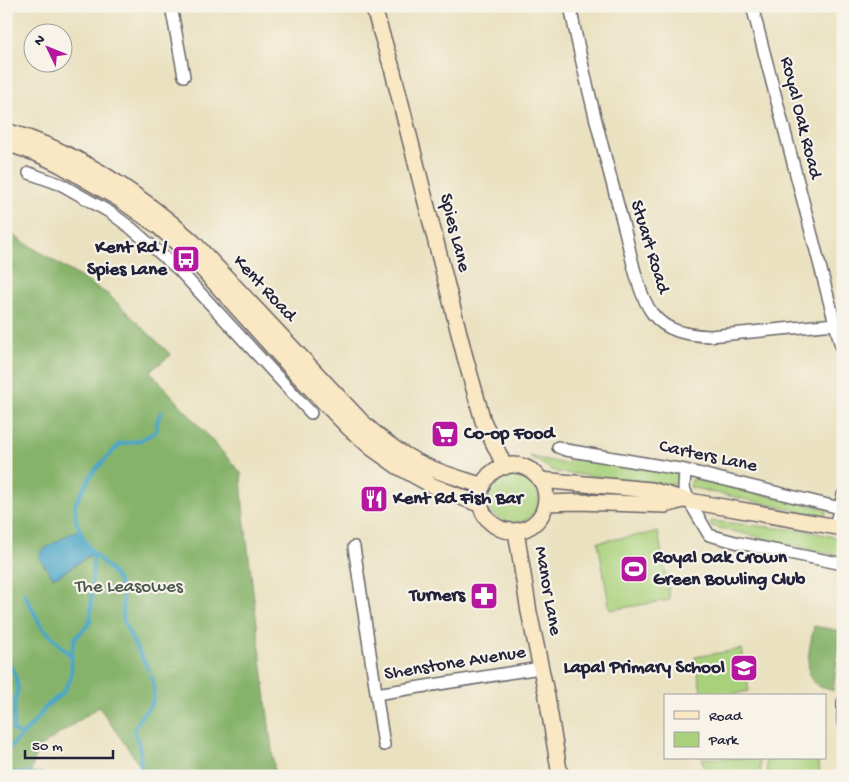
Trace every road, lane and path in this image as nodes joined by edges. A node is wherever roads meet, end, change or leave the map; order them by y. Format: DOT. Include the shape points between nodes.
graph roads {
  1 [pos="171,6"];
  2 [pos="372,6"];
  3 [pos="570,6"];
  4 [pos="752,6"];
  5 [pos="184,76"];
  6 [pos="6,131"];
  7 [pos="6,143"];
  8 [pos="29,173"];
  9 [pos="121,200"];
  10 [pos="111,213"];
  11 [pos="835,324"];
  12 [pos="843,354"];
  13 [pos="311,412"];
  14 [pos="562,452"];
  15 [pos="505,467"];
  16 [pos="684,470"];
  17 [pos="540,480"];
  18 [pos="483,486"];
  19 [pos="843,495"];
  20 [pos="686,501"];
  21 [pos="546,503"];
  22 [pos="481,505"];
  23 [pos="840,508"];
  24 [pos="839,527"];
  25 [pos="516,531"];
  26 [pos="354,547"];
  27 [pos="843,564"];
  28 [pos="540,668"];
  29 [pos="376,694"];
  30 [pos="843,702"];
  31 [pos="843,722"];
  32 [pos="384,745"];
  33 [pos="560,776"];
  1 -- 5 [label="street"];
  2 -- 15 [label="main road, Spies Lane" via="392,68 478,404"];
  3 -- 11 [label="street, Stuart Road" via="636,274 653,314 672,329 694,336"];
  4 -- 11 [label="street, Royal Oak Road"];
  6 -- 18 [label="main road, Kent Road" via="65,154 139,197 193,242 380,439 410,458"];
  7 -- 9 [label="main road, Kent Road" via="59,164"];
  8 -- 10 [label="street" via="62,185"];
  9 -- 10 [label="street"];
  9 -- 22 [label="main road, Kent Road" via="187,252 322,400 373,449 433,486"];
  10 -- 13 [label="street" via="179,270"];
  11 -- 12 [label="street, Royal Oak Road"];
  14 -- 16 [label="street, Carters Lane"];
  15 -- 17 [label="main road" via="525,468"];
  15 -- 18 [label="main road" via="490,475"];
  16 -- 20 [label="street"];
  16 -- 23 [label="street, Carters Lane"];
  17 -- 20 [label="main road" via="651,490"];
  17 -- 21 [label="main road"];
  18 -- 22 [label="main road"];
  19 -- 23 [label="street"];
  20 -- 21 [label="main road" via="666,505"];
  20 -- 24 [label="main road"];
  20 -- 27 [label="street" via="708,535"];
  21 -- 25 [label="main road" via="536,522"];
  22 -- 25 [label="main road" via="493,524"];
  23 -- 24 [label="street"];
  25 -- 28 [label="main road, Manor Lane"];
  26 -- 29 [label="street, Shenstone Avenue"];
  28 -- 29 [label="street, Shenstone Avenue"];
  28 -- 33 [label="main road, Manor Lane"];
  29 -- 32 [label="street, Shenstone Avenue"];
  30 -- 31 [label="street"];
}
